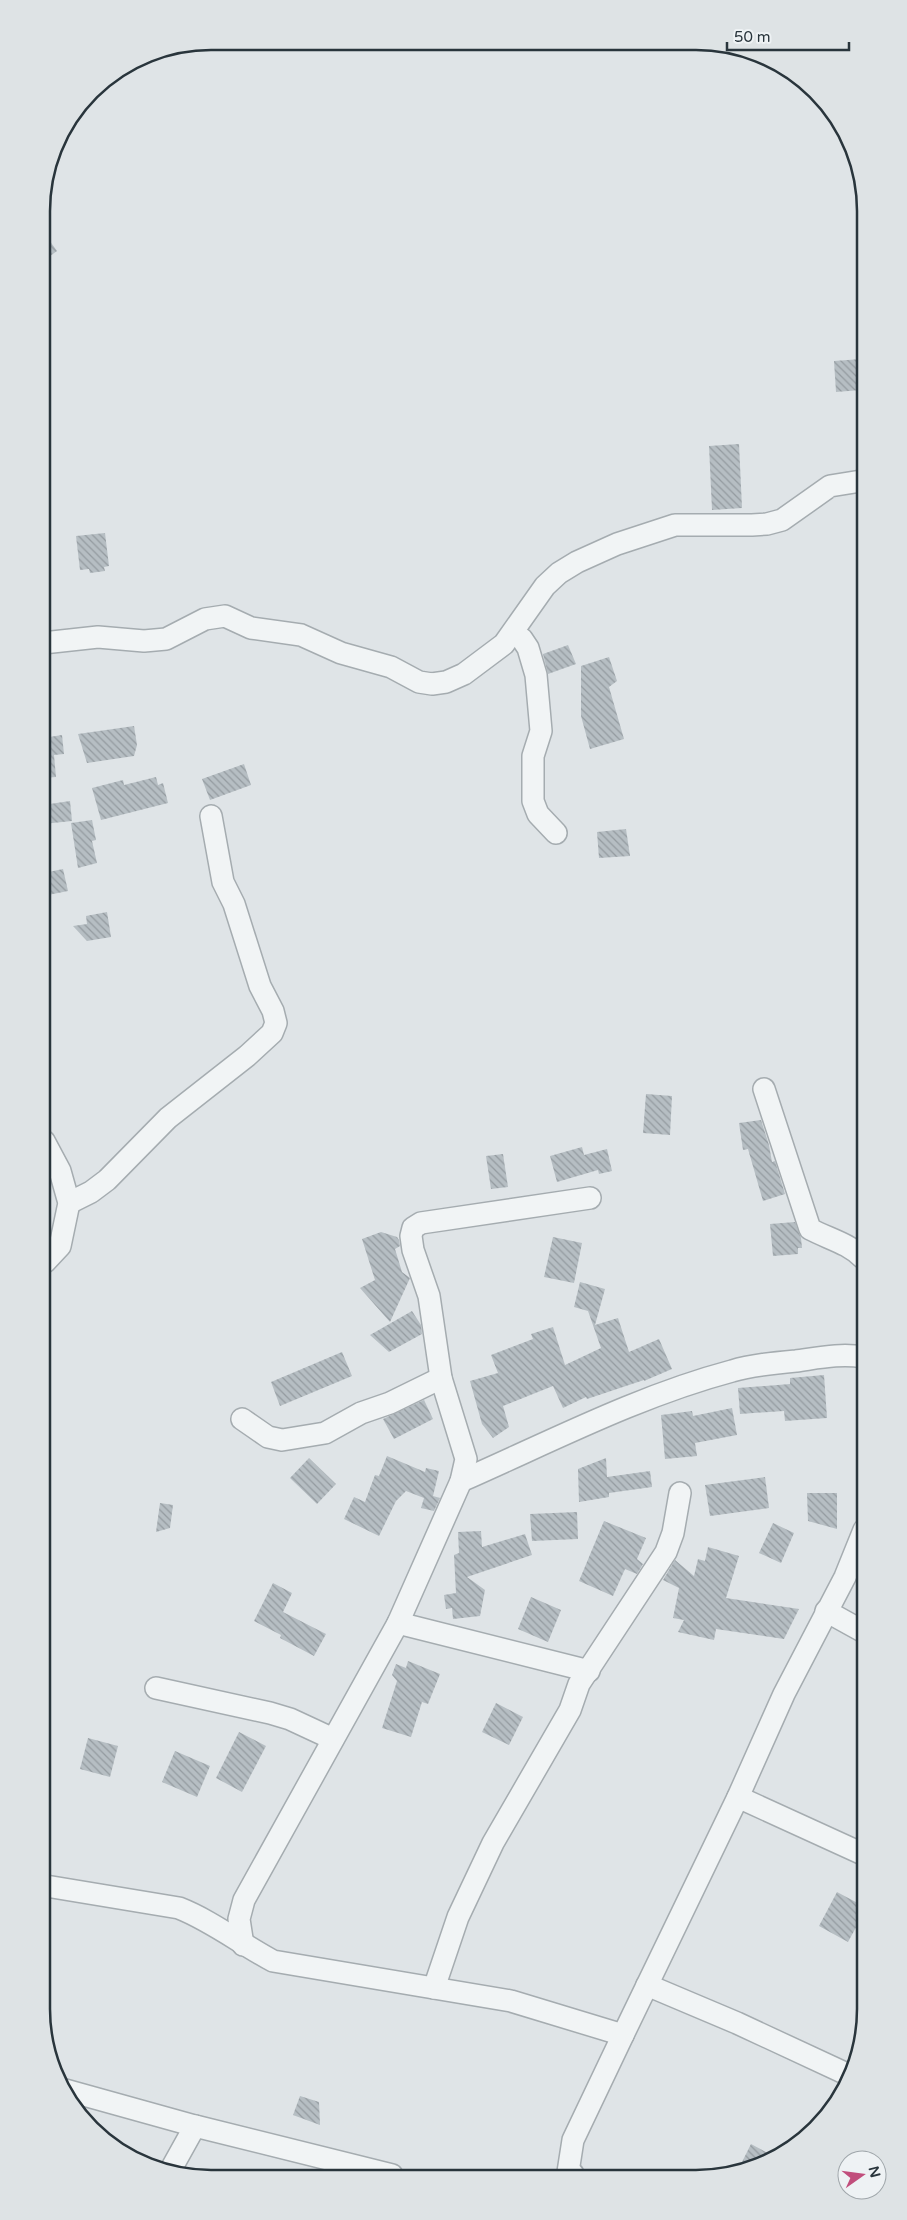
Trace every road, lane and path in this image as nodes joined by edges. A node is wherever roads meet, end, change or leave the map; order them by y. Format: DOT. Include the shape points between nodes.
graph roads {
  1 [pos="857,482"];
  2 [pos="513,633"];
  3 [pos="50,641"];
  4 [pos="211,816"];
  5 [pos="556,833"];
  6 [pos="764,1089"];
  7 [pos="50,1152"];
  8 [pos="590,1198"];
  9 [pos="69,1203"];
  10 [pos="857,1251"];
  11 [pos="50,1257"];
  12 [pos="857,1357"];
  13 [pos="441,1378"];
  14 [pos="242,1419"];
  15 [pos="461,1481"];
  16 [pos="680,1493"];
  17 [pos="857,1548"];
  18 [pos="826,1611"];
  19 [pos="398,1623"];
  20 [pos="857,1628"];
  21 [pos="588,1670"];
  22 [pos="156,1688"];
  23 [pos="333,1739"];
  24 [pos="738,1797"];
  25 [pos="857,1851"];
  26 [pos="50,1887"];
  27 [pos="244,1900"];
  28 [pos="211,1924"];
  29 [pos="243,1945"];
  30 [pos="647,1985"];
  31 [pos="434,1988"];
  32 [pos="623,2035"];
  33 [pos="843,2072"];
  34 [pos="74,2092"];
  35 [pos="195,2126"];
  36 [pos="173,2165"];
  37 [pos="372,2170"];
  38 [pos="569,2170"];
  1 -- 2 [label="street" via="830,486 782,520 767,524 675,525 617,544 559,573 545,586"];
  2 -- 3 [label="street" via="504,644 464,674 432,684 419,682 390,667 341,653 301,635 251,628 225,616 205,619 166,639"];
  2 -- 5 [label="street" via="528,648 536,675 541,731 533,756 533,801 538,814"];
  4 -- 9 [label="street" via="223,882 234,904 260,986 276,1023 272,1033 253,1052 168,1118 107,1180"];
  6 -- 10 [label="street" via="810,1229"];
  7 -- 9 [label="street" via="60,1171"];
  8 -- 13 [label="street" via="420,1223 413,1228 413,1250 429,1296"];
  9 -- 11 [label="street" via="60,1246"];
  12 -- 15 [label="street" via="825,1357 768,1364 697,1381 654,1396"];
  13 -- 14 [label="street" via="361,1413 325,1433 282,1440 268,1437"];
  13 -- 15 [label="street" via="466,1460"];
  15 -- 19 [label="street"];
  16 -- 21 [label="street" via="666,1552"];
  17 -- 18 [label="street"];
  18 -- 20 [label="street"];
  18 -- 24 [label="street"];
  19 -- 21 [label="street"];
  19 -- 23 [label="street"];
  21 -- 31 [label="street" via="570,1710 493,1843 458,1917"];
  22 -- 23 [label="street" via="270,1713"];
  23 -- 27 [label="street"];
  24 -- 25 [label="street"];
  24 -- 30 [label="street"];
  26 -- 28 [label="street" via="160,1903 179,1908"];
  27 -- 28 [label="street" via="227,1921"];
  27 -- 29 [label="street" via="239,1919"];
  28 -- 29 [label="street"];
  29 -- 31 [label="street" via="273,1961"];
  30 -- 32 [label="street"];
  30 -- 33 [label="street"];
  31 -- 32 [label="street" via="511,2001"];
  32 -- 38 [label="street" via="572,2140"];
  34 -- 35 [label="street"];
  35 -- 36 [label="street"];
  35 -- 37 [label="street"];
}
